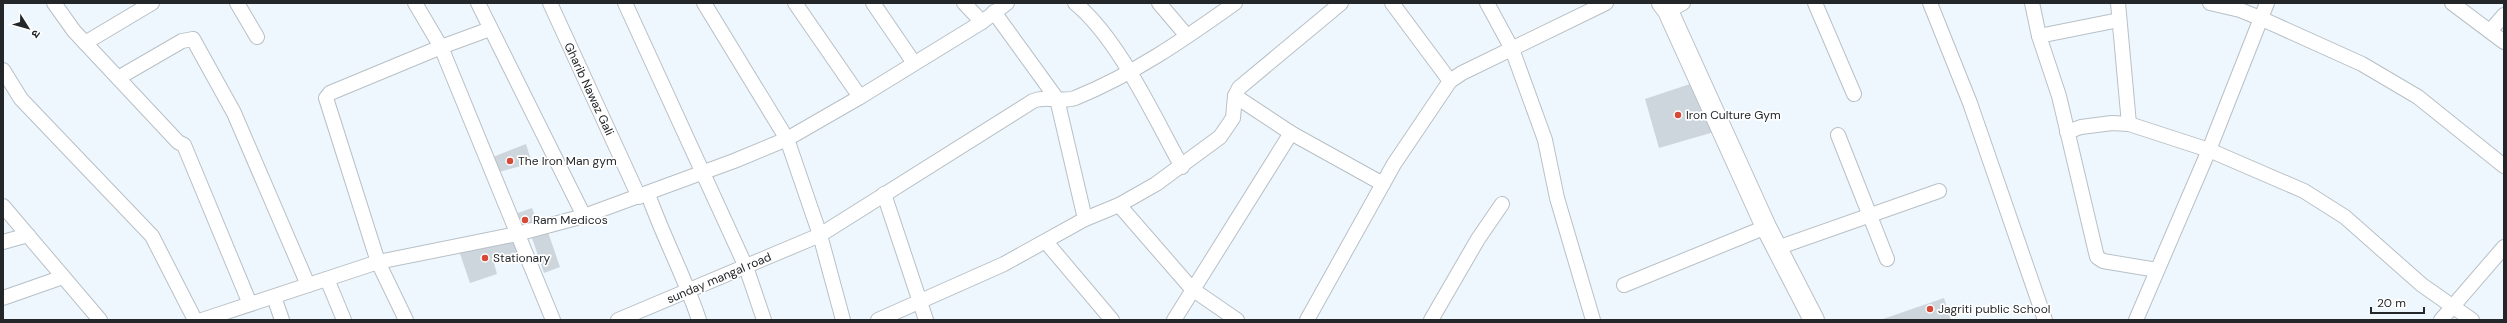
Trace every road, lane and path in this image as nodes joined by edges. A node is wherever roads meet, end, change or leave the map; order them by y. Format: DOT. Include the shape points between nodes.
graph roads {
  1 [pos="54,3"];
  2 [pos="152,3"];
  3 [pos="237,3"];
  4 [pos="415,3"];
  5 [pos="478,3"];
  6 [pos="550,3"];
  7 [pos="625,3"];
  8 [pos="704,3"];
  9 [pos="795,3"];
  10 [pos="874,3"];
  11 [pos="964,3"];
  12 [pos="1007,3"];
  13 [pos="1075,3"];
  14 [pos="1159,3"];
  15 [pos="1235,3"];
  16 [pos="1341,3"];
  17 [pos="1392,3"];
  18 [pos="1488,3"];
  19 [pos="1606,3"];
  20 [pos="1815,3"];
  21 [pos="1930,3"];
  22 [pos="2032,3"];
  23 [pos="2118,3"];
  24 [pos="2210,3"];
  25 [pos="2267,3"];
  26 [pos="2452,3"];
  27 [pos="1671,6"];
  28 [pos="994,12"];
  29 [pos="2504,15"];
  30 [pos="2260,18"];
  31 [pos="2120,20"];
  32 [pos="982,22"];
  33 [pos="490,29"];
  34 [pos="2491,30"];
  35 [pos="1188,36"];
  36 [pos="2039,36"];
  37 [pos="257,37"];
  38 [pos="2504,42"];
  39 [pos="85,43"];
  40 [pos="441,46"];
  41 [pos="1512,49"];
  42 [pos="914,63"];
  43 [pos="3,70"];
  44 [pos="1130,73"];
  45 [pos="118,78"];
  46 [pos="1450,82"];
  47 [pos="1854,94"];
  48 [pos="1235,96"];
  49 [pos="860,97"];
  50 [pos="1057,99"];
  51 [pos="2129,124"];
  52 [pos="2067,132"];
  53 [pos="1291,133"];
  54 [pos="1838,135"];
  55 [pos="787,139"];
  56 [pos="2209,150"];
  57 [pos="2504,166"];
  58 [pos="1182,167"];
  59 [pos="703,172"];
  60 [pos="1383,184"];
  61 [pos="1939,192"];
  62 [pos="884,194"];
  63 [pos="644,195"];
  64 [pos="1502,204"];
  65 [pos="1119,205"];
  66 [pos="3,206"];
  67 [pos="1871,215"];
  68 [pos="584,216"];
  69 [pos="1085,219"];
  70 [pos="1766,227"];
  71 [pos="518,234"];
  72 [pos="28,235"];
  73 [pos="820,235"];
  74 [pos="3,242"];
  75 [pos="1046,242"];
  76 [pos="2504,247"];
  77 [pos="1777,248"];
  78 [pos="1887,259"];
  79 [pos="378,262"];
  80 [pos="746,267"];
  81 [pos="2158,270"];
  82 [pos="63,277"];
  83 [pos="327,279"];
  84 [pos="1624,285"];
  85 [pos="308,286"];
  86 [pos="1192,289"];
  87 [pos="689,290"];
  88 [pos="274,297"];
  89 [pos="3,298"];
  90 [pos="918,303"];
  91 [pos="250,304"];
  92 [pos="2452,306"];
  93 [pos="224,317"];
  94 [pos="100,320"];
  95 [pos="195,320"];
  96 [pos="202,320"];
  97 [pos="282,320"];
  98 [pos="344,320"];
  99 [pos="406,320"];
  100 [pos="553,320"];
  101 [pos="618,320"];
  102 [pos="699,320"];
  103 [pos="764,320"];
  104 [pos="843,320"];
  105 [pos="878,320"];
  106 [pos="926,320"];
  107 [pos="1112,320"];
  108 [pos="1174,320"];
  109 [pos="1237,320"];
  110 [pos="1307,320"];
  111 [pos="1431,320"];
  112 [pos="1593,320"];
  113 [pos="1814,320"];
  114 [pos="2045,320"];
  115 [pos="2136,320"];
  116 [pos="2441,320"];
  117 [pos="2472,320"];
  1 -- 39 [label="street"];
  2 -- 39 [label="street"];
  3 -- 37 [label="street"];
  4 -- 40 [label="street"];
  5 -- 33 [label="street"];
  6 -- 63 [label="street, Gharib Nawaz Gali"];
  7 -- 59 [label="street"];
  8 -- 55 [label="street"];
  9 -- 49 [label="street"];
  10 -- 42 [label="street"];
  11 -- 32 [label="street"];
  12 -- 28 [label="street"];
  13 -- 44 [label="street" via="1090,15"];
  14 -- 35 [label="street"];
  15 -- 35 [label="street, sunday mangal road"];
  16 -- 48 [label="street" via="1246,81"];
  17 -- 46 [label="street"];
  18 -- 41 [label="street"];
  19 -- 41 [label="street"];
  20 -- 47 [label="street"];
  21 -- 114 [label="street" via="1970,103"];
  22 -- 36 [label="street"];
  23 -- 31 [label="street"];
  24 -- 30 [label="street"];
  25 -- 30 [label="street"];
  26 -- 34 [label="street"];
  27 -- 70 [label="street"];
  28 -- 32 [label="street"];
  28 -- 50 [label="street"];
  29 -- 34 [label="street"];
  30 -- 56 [label="street"];
  30 -- 57 [label="street" via="2362,64 2418,97"];
  31 -- 36 [label="street"];
  31 -- 51 [label="street"];
  32 -- 42 [label="street"];
  33 -- 40 [label="street"];
  33 -- 68 [label="street"];
  34 -- 38 [label="street"];
  35 -- 44 [label="street, sunday mangal road"];
  36 -- 52 [label="street" via="2059,96"];
  39 -- 45 [label="street"];
  40 -- 71 [label="street"];
  40 -- 79 [label="street" via="330,93 326,98"];
  41 -- 46 [label="street" via="1462,73"];
  41 -- 112 [label="street" via="1545,140 1556,198"];
  42 -- 49 [label="street"];
  43 -- 95 [label="street" via="21,99 148,230"];
  44 -- 50 [label="street, sunday mangal road" via="1073,98"];
  44 -- 58 [label="street"];
  45 -- 85 [label="street" via="182,40 193,39 234,113"];
  45 -- 91 [label="street" via="178,142 184,145"];
  46 -- 60 [label="street"];
  48 -- 53 [label="street"];
  48 -- 58 [label="street" via="1233,118 1228,128 1214,144"];
  49 -- 55 [label="street"];
  50 -- 62 [label="street, sunday mangal road" via="1045,97 1033,101"];
  50 -- 69 [label="street"];
  51 -- 52 [label="street" via="2112,123 2081,127"];
  51 -- 56 [label="street"];
  52 -- 81 [label="street" via="2097,257 2103,261"];
  53 -- 60 [label="street"];
  53 -- 86 [label="street"];
  54 -- 67 [label="street"];
  55 -- 59 [label="street"];
  55 -- 73 [label="street"];
  56 -- 81 [label="street"];
  56 -- 92 [label="street" via="2304,190 2317,198 2345,217 2422,285"];
  58 -- 65 [label="street"];
  59 -- 63 [label="street"];
  59 -- 80 [label="street"];
  60 -- 110 [label="street"];
  61 -- 67 [label="street"];
  62 -- 73 [label="street, sunday mangal road"];
  62 -- 90 [label="street"];
  63 -- 68 [label="street"];
  63 -- 87 [label="street, Gharib Nawaz Gali"];
  64 -- 111 [label="street" via="1478,238"];
  65 -- 69 [label="street"];
  65 -- 86 [label="street"];
  66 -- 72 [label="street"];
  67 -- 77 [label="street"];
  67 -- 78 [label="street"];
  68 -- 71 [label="street"];
  69 -- 75 [label="street"];
  70 -- 77 [label="street"];
  70 -- 84 [label="street"];
  71 -- 79 [label="street"];
  71 -- 100 [label="street"];
  72 -- 74 [label="street"];
  72 -- 82 [label="street"];
  73 -- 80 [label="street, sunday mangal road"];
  73 -- 104 [label="street"];
  75 -- 90 [label="street"];
  75 -- 107 [label="street"];
  76 -- 92 [label="street"];
  77 -- 113 [label="street"];
  79 -- 83 [label="street"];
  79 -- 99 [label="street"];
  80 -- 87 [label="street, sunday mangal road"];
  80 -- 103 [label="street"];
  81 -- 115 [label="street"];
  82 -- 89 [label="street"];
  82 -- 94 [label="street"];
  83 -- 85 [label="street"];
  83 -- 98 [label="street"];
  85 -- 88 [label="street"];
  86 -- 108 [label="street"];
  86 -- 109 [label="street"];
  87 -- 101 [label="street, sunday mangal road"];
  87 -- 102 [label="street, Gharib Nawaz Gali"];
  88 -- 91 [label="street"];
  88 -- 97 [label="street"];
  90 -- 105 [label="street"];
  90 -- 106 [label="street"];
  91 -- 93 [label="street"];
  92 -- 116 [label="street"];
  92 -- 117 [label="street"];
  93 -- 96 [label="street"];
}
